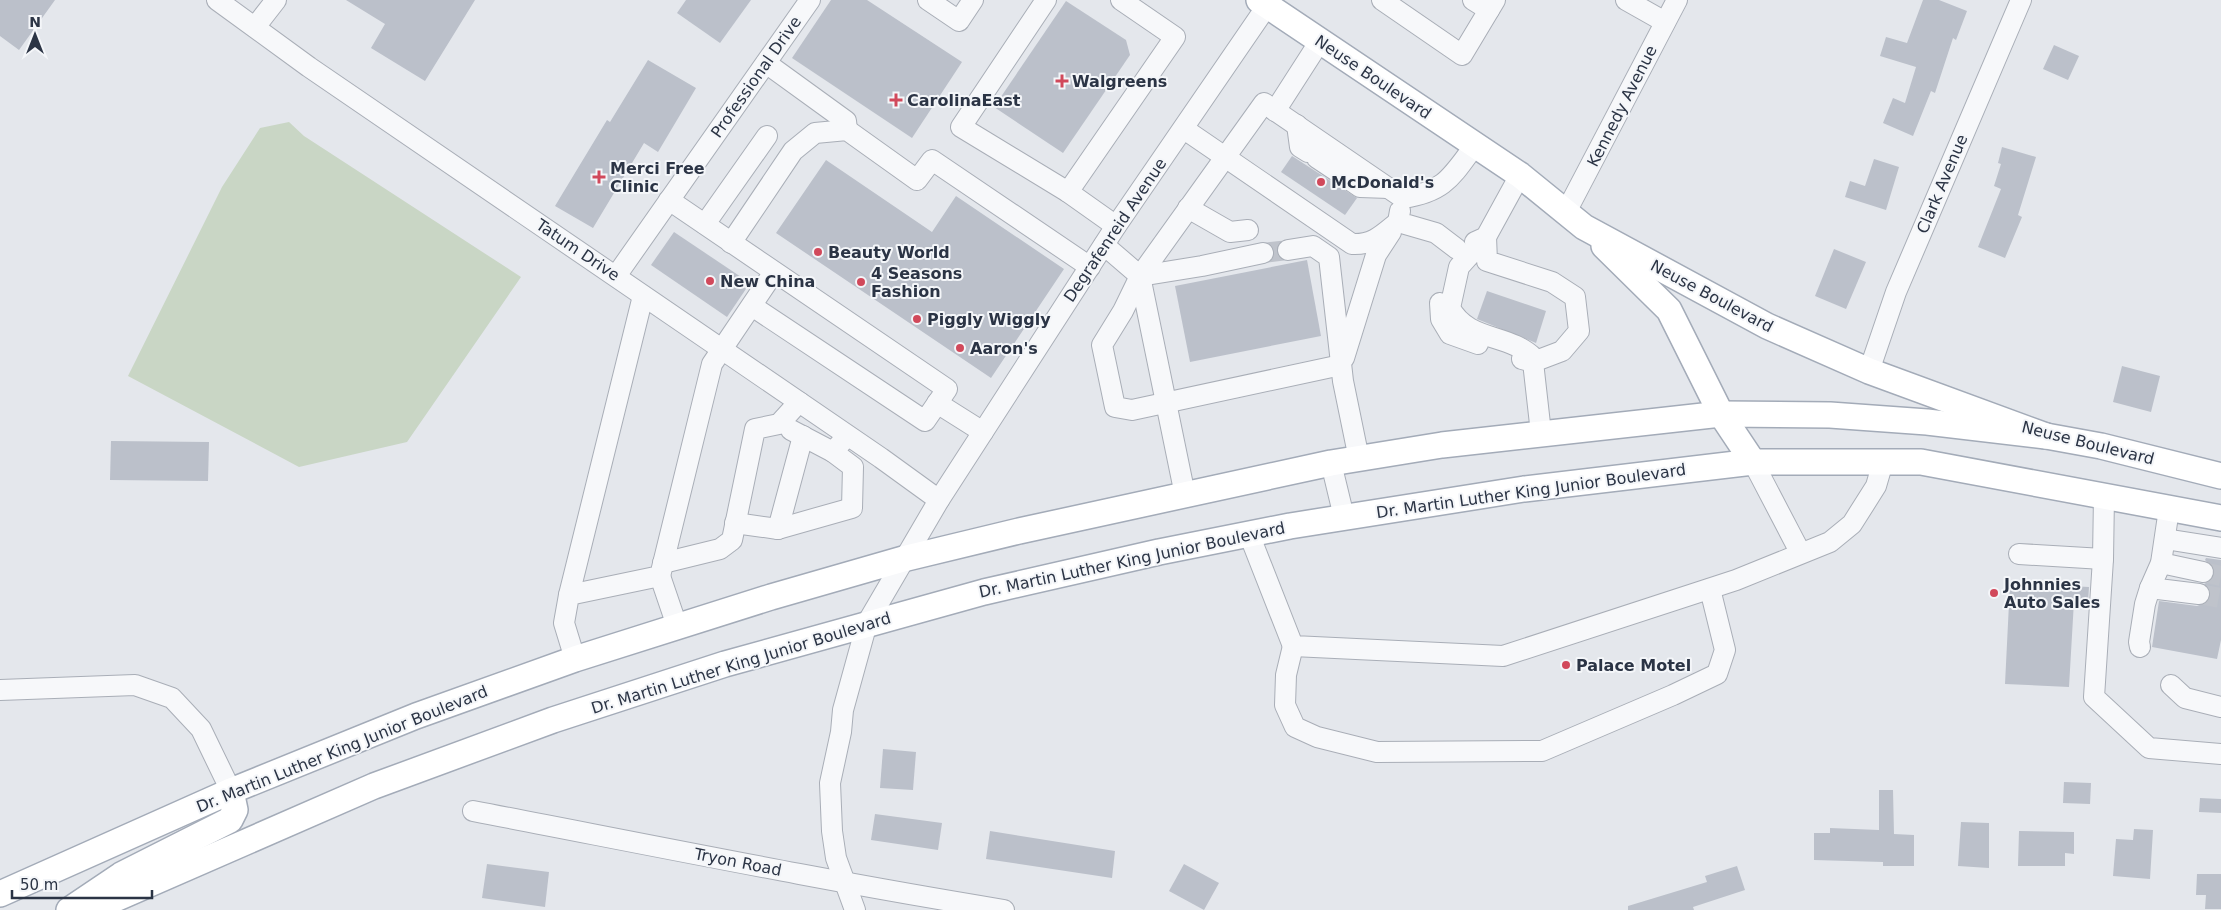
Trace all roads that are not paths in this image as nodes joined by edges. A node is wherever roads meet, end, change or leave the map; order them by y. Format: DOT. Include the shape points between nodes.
graph roads {
  1 [pos="217,0"];
  2 [pos="276,0"];
  3 [pos="810,0"];
  4 [pos="928,0"];
  5 [pos="973,0"];
  6 [pos="1046,0"];
  7 [pos="1121,0"];
  8 [pos="1382,0"];
  9 [pos="1626,0"];
  10 [pos="1677,0"];
  11 [pos="2021,0"];
  12 [pos="1265,2"];
  13 [pos="1485,3"];
  14 [pos="1665,22"];
  15 [pos="255,27"];
  16 [pos="1320,41"];
  17 [pos="766,63"];
  18 [pos="1275,111"];
  19 [pos="1297,125"];
  20 [pos="1184,128"];
  21 [pos="847,130"];
  22 [pos="767,136"];
  23 [pos="1474,145"];
  24 [pos="1225,157"];
  25 [pos="1520,175"];
  26 [pos="1068,192"];
  27 [pos="1396,193"];
  28 [pos="669,200"];
  29 [pos="1188,208"];
  30 [pos="1575,219"];
  31 [pos="1398,222"];
  32 [pos="705,224"];
  33 [pos="1116,226"];
  34 [pos="1248,230"];
  35 [pos="1486,237"];
  36 [pos="731,242"];
  37 [pos="1104,245"];
  38 [pos="1457,249"];
  39 [pos="1288,250"];
  40 [pos="1263,253"];
  41 [pos="1090,267"];
  42 [pos="774,272"];
  43 [pos="616,276"];
  44 [pos="1140,276"];
  45 [pos="643,296"];
  46 [pos="752,306"];
  47 [pos="722,349"];
  48 [pos="1533,362"];
  49 [pos="1342,365"];
  50 [pos="1869,370"];
  51 [pos="799,402"];
  52 [pos="1166,402"];
  53 [pos="937,403"];
  54 [pos="1721,414"];
  55 [pos="1927,422"];
  56 [pos="779,424"];
  57 [pos="983,432"];
  58 [pos="1541,433"];
  59 [pos="803,436"];
  60 [pos="847,436"];
  61 [pos="2046,436"];
  62 [pos="833,452"];
  63 [pos="1359,459"];
  64 [pos="1752,462"];
  65 [pos="1883,462"];
  66 [pos="1921,462"];
  67 [pos="1331,463"];
  68 [pos="2221,476"];
  69 [pos="1184,495"];
  70 [pos="2104,496"];
  71 [pos="938,500"];
  72 [pos="2169,508"];
  73 [pos="1344,517"];
  74 [pos="2221,518"];
  75 [pos="735,523"];
  76 [pos="778,529"];
  77 [pos="1249,534"];
  78 [pos="2165,539"];
  79 [pos="2221,548"];
  80 [pos="1800,552"];
  81 [pos="2019,554"];
  82 [pos="903,559"];
  83 [pos="2104,559"];
  84 [pos="2161,563"];
  85 [pos="662,570"];
  86 [pos="2203,572"];
  87 [pos="2150,588"];
  88 [pos="1710,589"];
  89 [pos="2199,594"];
  90 [pos="569,596"];
  91 [pos="867,624"];
  92 [pos="677,626"];
  93 [pos="1293,646"];
  94 [pos="2140,648"];
  95 [pos="575,659"];
  96 [pos="2170,684"];
  97 [pos="0,690"];
  98 [pos="2221,707"];
  99 [pos="2221,754"];
  100 [pos="231,791"];
  101 [pos="473,811"];
  102 [pos="844,882"];
  103 [pos="0,894"];
  104 [pos="69,910"];
  105 [pos="90,910"];
  106 [pos="855,910"];
  107 [pos="1004,910"];
  1 -- 15 [label="street, Tatum Drive"];
  2 -- 15 [label="street"];
  3 -- 17 [label="street, Professional Drive"];
  4 -- 5 [label="street" via="959,21"];
  6 -- 26 [label="street" via="961,127"];
  7 -- 26 [label="street" via="1175,37"];
  8 -- 13 [label="street" via="1462,55"];
  9 -- 14 [label="street"];
  10 -- 14 [label="street, Kennedy Avenue"];
  11 -- 50 [label="street, Clark Avenue" via="1896,292"];
  12 -- 16 [label="main road, Neuse Boulevard"];
  12 -- 20 [label="street, Degrafenreid Avenue"];
  14 -- 30 [label="street, Kennedy Avenue"];
  15 -- 43 [label="street, Tatum Drive"];
  16 -- 18 [label="street"];
  16 -- 23 [label="main road, Neuse Boulevard"];
  17 -- 21 [label="street" via="846,121"];
  17 -- 28 [label="street, Professional Drive"];
  18 -- 19 [label="street"];
  18 -- 24 [label="street" via="1264,103"];
  19 -- 27 [label="street"];
  19 -- 27 [label="street" via="1300,147 1360,187"];
  20 -- 24 [label="street"];
  20 -- 33 [label="street, Degrafenreid Avenue"];
  21 -- 36 [label="street" via="815,133 793,151"];
  21 -- 41 [label="street" via="916,180 932,160"];
  22 -- 32 [label="street"];
  23 -- 25 [label="main road, Neuse Boulevard"];
  23 -- 27 [label="street" via="1447,182 1422,195"];
  24 -- 29 [label="street"];
  24 -- 31 [label="street" via="1352,244 1365,245"];
  25 -- 30 [label="main road, Neuse Boulevard"];
  25 -- 35 [label="street"];
  26 -- 33 [label="street"];
  27 -- 31 [label="street"];
  28 -- 32 [label="street"];
  28 -- 43 [label="street, Professional Drive"];
  29 -- 34 [label="street" via="1230,232"];
  29 -- 44 [label="street"];
  30 -- 50 [label="main road, Neuse Boulevard" via="1767,326"];
  30 -- 54 [label="main road" via="1669,310"];
  31 -- 38 [label="street" via="1436,234"];
  31 -- 49 [label="street" via="1376,255"];
  32 -- 36 [label="street"];
  33 -- 37 [label="street, Degrafenreid Avenue"];
  35 -- 38 [label="street"];
  35 -- 48 [label="street" via="1459,267 1450,308 1465,327 1524,348 1534,358"];
  35 -- 48 [label="street" via="1487,261 1552,282 1575,297 1579,331 1562,351"];
  36 -- 42 [label="street"];
  37 -- 41 [label="street, Degrafenreid Avenue"];
  37 -- 44 [label="street"];
  38 -- 48 [label="street" via="1440,291 1441,319 1450,334"];
  39 -- 49 [label="street" via="1312,246 1329,258"];
  40 -- 44 [label="street"];
  41 -- 57 [label="street, Degrafenreid Avenue"];
  42 -- 46 [label="street"];
  42 -- 53 [label="street" via="947,389"];
  43 -- 45 [label="street, Tatum Drive"];
  44 -- 52 [label="street"];
  44 -- 52 [label="street" via="1102,345 1115,407 1132,410"];
  45 -- 47 [label="street, Tatum Drive"];
  45 -- 90 [label="street"];
  46 -- 47 [label="street"];
  46 -- 53 [label="street" via="925,421"];
  47 -- 51 [label="street, Tatum Drive"];
  47 -- 85 [label="street" via="712,364"];
  48 -- 58 [label="street"];
  49 -- 52 [label="street"];
  49 -- 63 [label="street"];
  50 -- 61 [label="main road, Neuse Boulevard"];
  51 -- 56 [label="street"];
  51 -- 60 [label="street, Tatum Drive"];
  52 -- 69 [label="street"];
  53 -- 57 [label="street"];
  54 -- 55 [label="main road, Dr. Martin Luther King Junior Boulevard" via="1830,415"];
  54 -- 58 [label="main road, Dr. Martin Luther King Junior Boulevard"];
  54 -- 64 [label="main road"];
  55 -- 61 [label="main road, Dr. Martin Luther King Junior Boulevard"];
  55 -- 66 [label="main road"];
  56 -- 59 [label="street"];
  56 -- 75 [label="street" via="754,429"];
  57 -- 71 [label="street, Degrafenreid Avenue"];
  58 -- 63 [label="main road, Dr. Martin Luther King Junior Boulevard"];
  59 -- 62 [label="street"];
  59 -- 76 [label="street"];
  60 -- 62 [label="street"];
  60 -- 71 [label="street, Tatum Drive"];
  61 -- 68 [label="main road, Neuse Boulevard" via="2101,446"];
  62 -- 76 [label="street" via="853,467 852,508"];
  63 -- 67 [label="main road, Dr. Martin Luther King Junior Boulevard"];
  64 -- 65 [label="main road, Dr. Martin Luther King Junior Boulevard"];
  64 -- 73 [label="main road, Dr. Martin Luther King Junior Boulevard" via="1514,490"];
  64 -- 80 [label="street"];
  65 -- 66 [label="main road, Dr. Martin Luther King Junior Boulevard"];
  65 -- 80 [label="street" via="1876,486 1852,524 1830,542"];
  66 -- 70 [label="main road, Dr. Martin Luther King Junior Boulevard"];
  67 -- 69 [label="main road, Dr. Martin Luther King Junior Boulevard"];
  67 -- 73 [label="street"];
  69 -- 82 [label="main road, Dr. Martin Luther King Junior Boulevard"];
  70 -- 72 [label="main road, Dr. Martin Luther King Junior Boulevard"];
  70 -- 83 [label="street"];
  71 -- 82 [label="street, Degrafenreid Avenue"];
  72 -- 74 [label="main road, Dr. Martin Luther King Junior Boulevard"];
  72 -- 78 [label="street"];
  73 -- 77 [label="main road, Dr. Martin Luther King Junior Boulevard"];
  75 -- 76 [label="street"];
  75 -- 85 [label="street" via="732,540 720,549"];
  77 -- 91 [label="main road, Dr. Martin Luther King Junior Boulevard" via="984,592"];
  77 -- 93 [label="street"];
  78 -- 79 [label="street"];
  78 -- 84 [label="street"];
  80 -- 88 [label="street"];
  81 -- 83 [label="street"];
  82 -- 91 [label="street, Degrafenreid Avenue"];
  82 -- 92 [label="main road, Dr. Martin Luther King Junior Boulevard"];
  83 -- 99 [label="street" via="2094,697 2149,748"];
  84 -- 86 [label="street"];
  84 -- 87 [label="street"];
  85 -- 90 [label="street"];
  85 -- 92 [label="street"];
  87 -- 89 [label="street"];
  87 -- 94 [label="street" via="2138,642"];
  88 -- 93 [label="street" via="1503,656"];
  88 -- 93 [label="street" via="1725,650 1717,674 1542,751 1377,752 1317,738 1295,727 1285,705 1286,675"];
  90 -- 95 [label="street" via="564,624"];
  91 -- 102 [label="street, Degrafenreid Avenue" via="842,710 841,732 830,783 832,831"];
  91 -- 105 [label="main road, Dr. Martin Luther King Junior Boulevard" via="724,664 552,720 383,783"];
  92 -- 95 [label="main road, Dr. Martin Luther King Junior Boulevard"];
  95 -- 100 [label="main road, Dr. Martin Luther King Junior Boulevard" via="416,716"];
  96 -- 98 [label="street" via="2185,698"];
  97 -- 100 [label="street" via="134,684 172,698 201,729"];
  100 -- 103 [label="main road, Dr. Martin Luther King Junior Boulevard"];
  100 -- 104 [label="main road" via="235,810 230,820 121,874"];
  101 -- 102 [label="street, Tryon Road"];
  102 -- 106 [label="street, Degrafenreid Avenue"];
  102 -- 107 [label="street, Tryon Road"];
}
